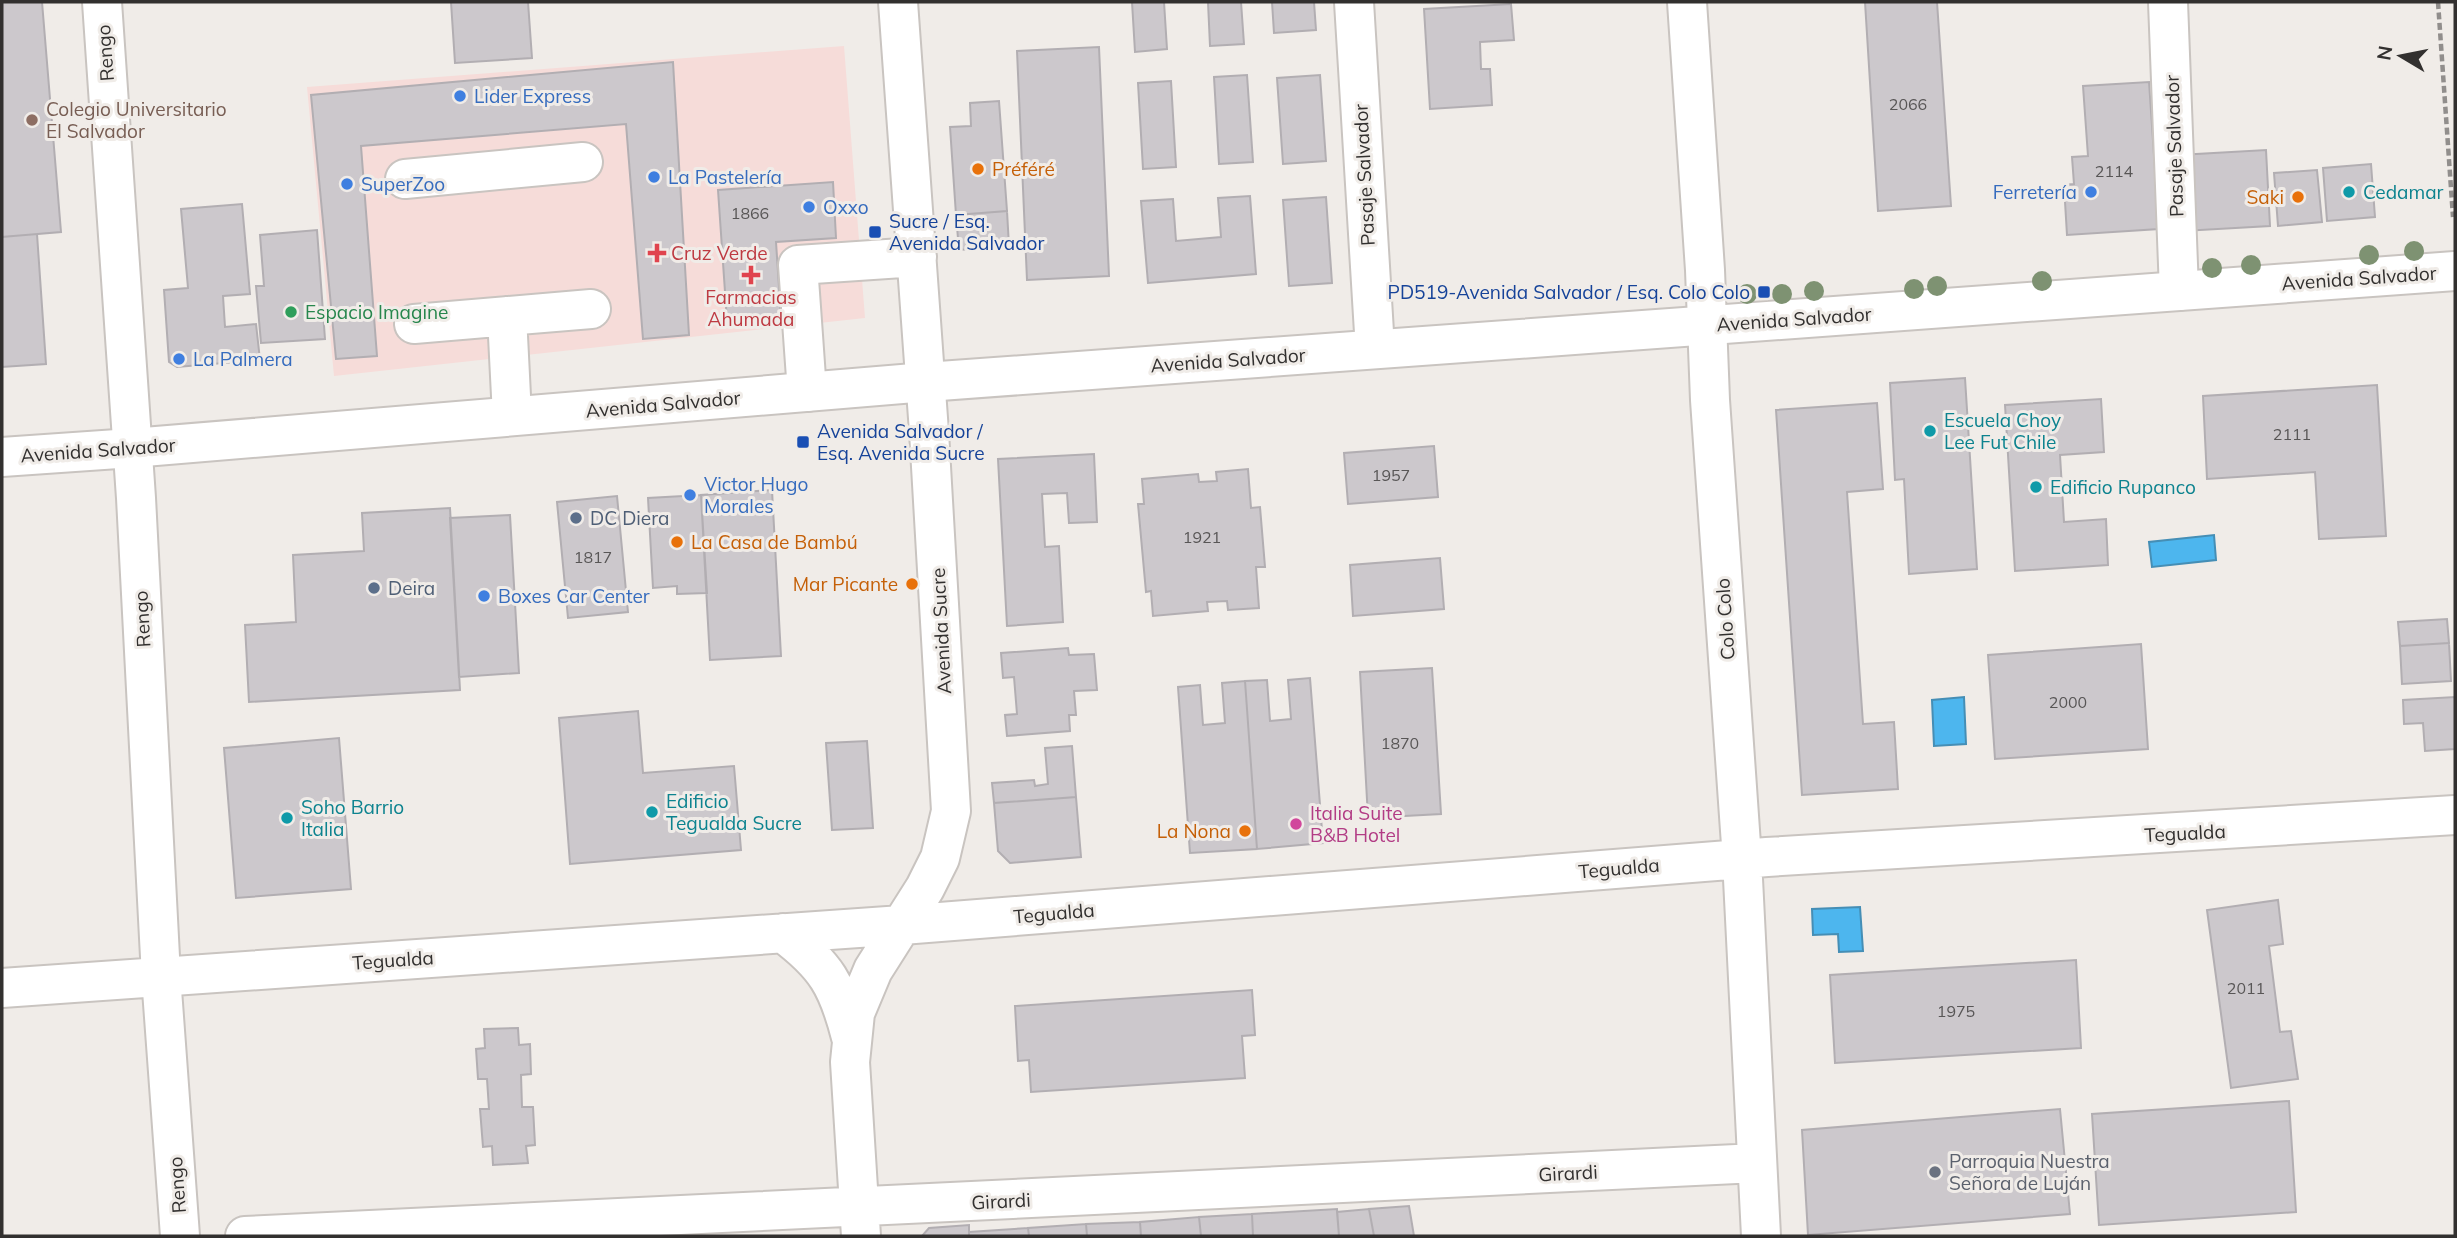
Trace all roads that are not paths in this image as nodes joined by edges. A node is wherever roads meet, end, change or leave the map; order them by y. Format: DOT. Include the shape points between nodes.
graph roads {
  1 [pos="102,2"];
  2 [pos="898,2"];
  3 [pos="1354,2"];
  4 [pos="1688,2"];
  5 [pos="2168,2"];
  6 [pos="583,162"];
  7 [pos="405,179"];
  8 [pos="916,257"];
  9 [pos="2455,271"];
  10 [pos="2179,291"];
  11 [pos="591,309"];
  12 [pos="507,316"];
  13 [pos="414,324"];
  14 [pos="1707,326"];
  15 [pos="1375,349"];
  16 [pos="926,382"];
  17 [pos="807,391"];
  18 [pos="512,416"];
  19 [pos="132,448"];
  20 [pos="2,457"];
  21 [pos="2455,815"];
  22 [pos="1742,859"];
  23 [pos="902,925"];
  24 [pos="783,933"];
  25 [pos="161,976"];
  26 [pos="2,988"];
  27 [pos="851,1037"];
  28 [pos="1757,1163"];
  29 [pos="860,1221"];
  30 [pos="180,1236"];
  31 [pos="245,1236"];
  32 [pos="1761,1236"];
  1 -- 19 [label="street, Rengo"];
  2 -- 8 [label="street, Avenida Sucre"];
  3 -- 15 [label="street, Pasaje Salvador"];
  4 -- 14 [label="street, Colo Colo"];
  5 -- 10 [label="street, Pasaje Salvador"];
  6 -- 7 [label="street"];
  8 -- 16 [label="street, Avenida Sucre"];
  8 -- 17 [label="street" via="798,265"];
  9 -- 10 [label="street, Avenida Salvador"];
  10 -- 14 [label="street, Avenida Salvador"];
  11 -- 12 [label="street"];
  12 -- 13 [label="street"];
  12 -- 18 [label="street"];
  14 -- 15 [label="street, Avenida Salvador"];
  14 -- 22 [label="street, Colo Colo"];
  15 -- 16 [label="street, Avenida Salvador"];
  16 -- 17 [label="street, Avenida Salvador"];
  16 -- 23 [label="street, Avenida Sucre" via="951,811 940,858"];
  17 -- 18 [label="street, Avenida Salvador"];
  18 -- 19 [label="street, Avenida Salvador"];
  19 -- 20 [label="street, Avenida Salvador"];
  19 -- 25 [label="street, Rengo"];
  21 -- 22 [label="street, Tegualda"];
  22 -- 23 [label="street, Tegualda"];
  22 -- 28 [label="street, Colo Colo"];
  23 -- 24 [label="street, Tegualda"];
  23 -- 27 [label="street, Avenida Sucre" via="863,991"];
  24 -- 25 [label="street, Tegualda"];
  24 -- 27 [label="street" via="809,952 829,977"];
  25 -- 26 [label="street, Tegualda"];
  25 -- 30 [label="street, Rengo"];
  27 -- 29 [label="street, Avenida Sucre"];
  28 -- 29 [label="street, Girardi"];
  28 -- 32 [label="street, Colo Colo"];
  29 -- 31 [label="street, Girardi"];
}
